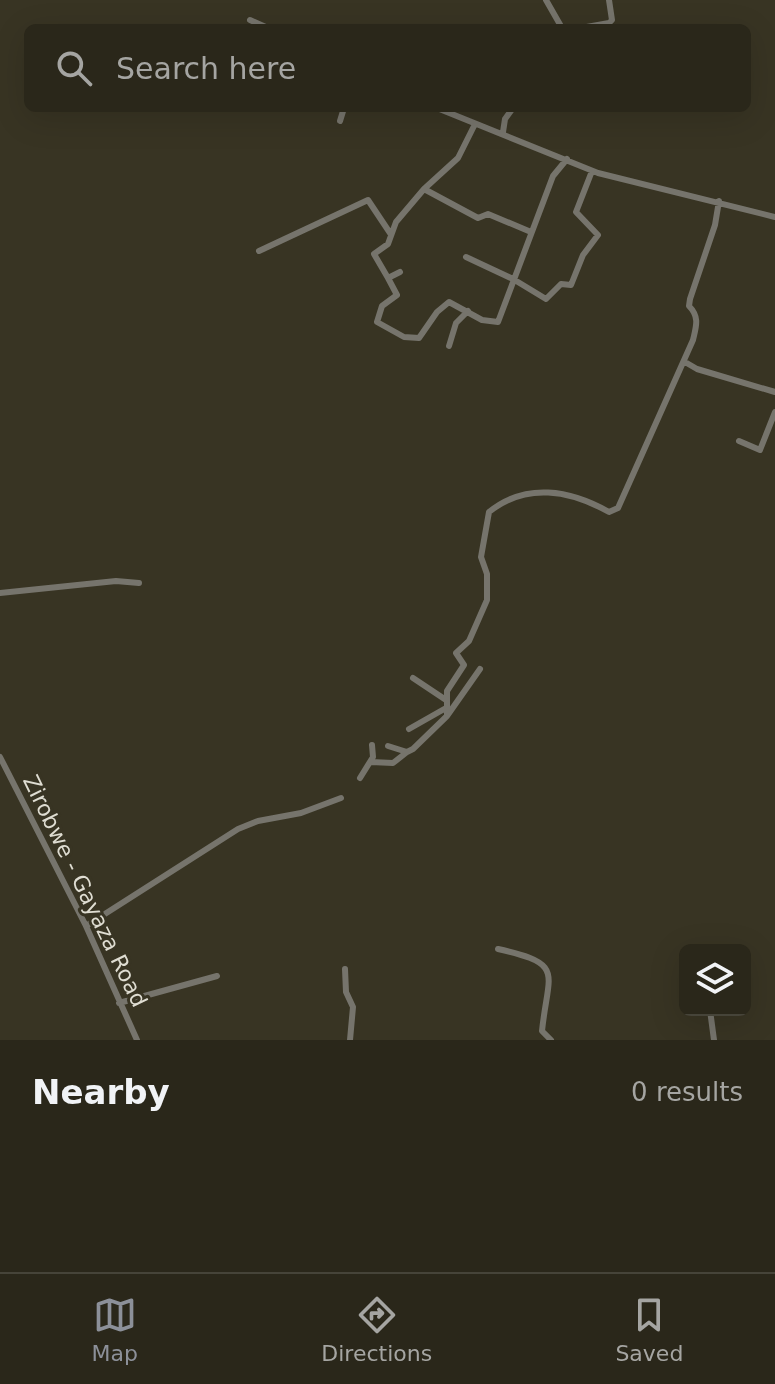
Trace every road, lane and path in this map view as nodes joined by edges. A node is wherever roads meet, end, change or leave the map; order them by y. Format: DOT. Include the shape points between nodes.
graph roads {
  1 [pos="546,0"];
  2 [pos="609,0"];
  3 [pos="250,20"];
  4 [pos="259,24"];
  5 [pos="560,24"];
  6 [pos="603,24"];
  7 [pos="343,112"];
  8 [pos="445,112"];
  9 [pos="510,112"];
  10 [pos="340,121"];
  11 [pos="474,126"];
  12 [pos="503,132"];
  13 [pos="567,159"];
  14 [pos="592,171"];
  15 [pos="424,189"];
  16 [pos="719,201"];
  17 [pos="775,217"];
  18 [pos="531,232"];
  19 [pos="390,233"];
  20 [pos="259,251"];
  21 [pos="466,257"];
  22 [pos="400,272"];
  23 [pos="388,278"];
  24 [pos="513,279"];
  25 [pos="468,311"];
  26 [pos="449,346"];
  27 [pos="685,362"];
  28 [pos="775,392"];
  29 [pos="775,412"];
  30 [pos="739,441"];
  31 [pos="139,583"];
  32 [pos="0,593"];
  33 [pos="480,669"];
  34 [pos="413,678"];
  35 [pos="446,708"];
  36 [pos="409,729"];
  37 [pos="372,745"];
  38 [pos="388,746"];
  39 [pos="407,752"];
  40 [pos="0,757"];
  41 [pos="371,762"];
  42 [pos="360,778"];
  43 [pos="341,798"];
  44 [pos="86,926"];
  45 [pos="498,949"];
  46 [pos="345,969"];
  47 [pos="217,976"];
  48 [pos="119,1003"];
  49 [pos="711,1016"];
  50 [pos="137,1040"];
  51 [pos="350,1040"];
  52 [pos="551,1040"];
  53 [pos="714,1040"];
  1 -- 5 [label="street"];
  2 -- 6 [label="street" via="612,20"];
  3 -- 4 [label="street"];
  7 -- 10 [label="street"];
  8 -- 11 [label="street"];
  9 -- 12 [label="street"];
  11 -- 12 [label="street"];
  11 -- 15 [label="street" via="458,158"];
  12 -- 13 [label="street"];
  13 -- 14 [label="street"];
  13 -- 18 [label="street" via="553,176"];
  14 -- 16 [label="street"];
  14 -- 24 [label="street" via="576,212 598,235 571,285 561,284 546,299"];
  15 -- 18 [label="street" via="478,218 488,214"];
  15 -- 19 [label="street"];
  16 -- 17 [label="street"];
  16 -- 27 [label="street" via="690,299 697,321"];
  18 -- 24 [label="street"];
  19 -- 20 [label="street" via="368,200"];
  19 -- 23 [label="street" via="388,244 374,257"];
  21 -- 24 [label="street"];
  22 -- 23 [label="street"];
  23 -- 25 [label="street" via="397,295 382,306 377,322 404,337 419,338 449,302"];
  24 -- 25 [label="street" via="498,322"];
  25 -- 26 [label="street" via="456,323"];
  27 -- 28 [label="street"];
  27 -- 35 [label="street" via="614,512 557,490 540,490 489,512 481,557 487,600 469,641 456,653 464,665 447,691"];
  29 -- 30 [label="street" via="760,450"];
  31 -- 32 [label="street"];
  33 -- 35 [label="street"];
  34 -- 35 [label="street"];
  35 -- 36 [label="street"];
  35 -- 39 [label="street" via="421,745"];
  37 -- 41 [label="street"];
  38 -- 39 [label="street"];
  39 -- 41 [label="street" via="393,763"];
  40 -- 44 [label="street, Zirobwe - Gayaza Road"];
  41 -- 42 [label="street"];
  43 -- 44 [label="street" via="238,829"];
  44 -- 48 [label="street, Zirobwe - Gayaza Road"];
  45 -- 52 [label="street" via="533,957 546,967 550,978 542,1031"];
  46 -- 51 [label="street" via="353,1007"];
  47 -- 48 [label="street"];
  48 -- 50 [label="street, Zirobwe - Gayaza Road"];
  49 -- 53 [label="street"];
}
